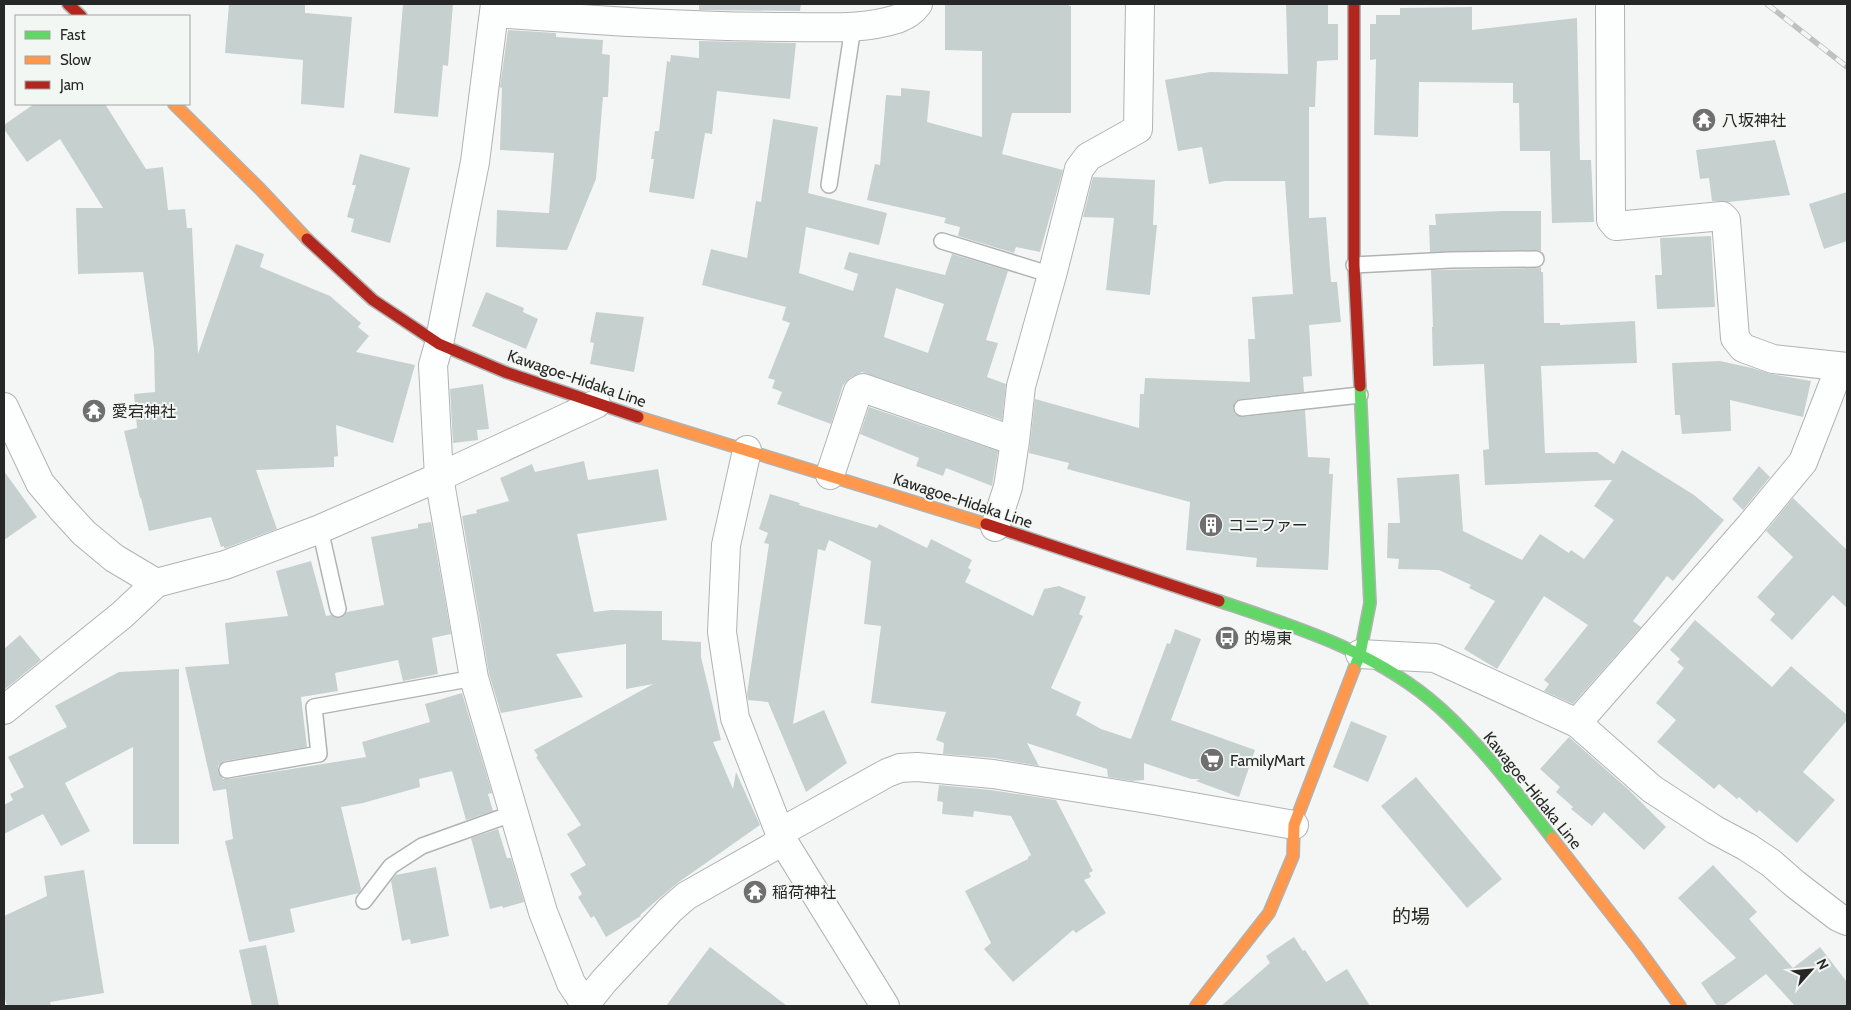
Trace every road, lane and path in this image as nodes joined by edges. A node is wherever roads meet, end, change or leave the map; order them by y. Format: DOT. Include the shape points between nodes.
graph roads {
  1 [pos="68,4"];
  2 [pos="918,4"];
  3 [pos="1140,4"];
  4 [pos="1354,4"];
  5 [pos="1610,4"];
  6 [pos="494,8"];
  7 [pos="80,15"];
  8 [pos="853,27"];
  9 [pos="175,105"];
  10 [pos="829,185"];
  11 [pos="942,242"];
  12 [pos="1536,259"];
  13 [pos="1354,265"];
  14 [pos="1052,275"];
  15 [pos="439,344"];
  16 [pos="1844,367"];
  17 [pos="1360,395"];
  18 [pos="596,404"];
  19 [pos="1242,408"];
  20 [pos="7,422"];
  21 [pos="1015,441"];
  22 [pos="747,450"];
  23 [pos="830,475"];
  24 [pos="439,477"];
  25 [pos="995,527"];
  26 [pos="320,529"];
  27 [pos="156,583"];
  28 [pos="338,608"];
  29 [pos="1360,654"];
  30 [pos="474,678"];
  31 [pos="4,710"];
  32 [pos="1578,723"];
  33 [pos="227,770"];
  34 [pos="514,813"];
  35 [pos="1294,825"];
  36 [pos="781,837"];
  37 [pos="364,901"];
  38 [pos="1847,921"];
  39 [pos="584,1005"];
  40 [pos="885,1006"];
  41 [pos="1196,1006"];
  42 [pos="1680,1006"];
  1 -- 7 [label="main road"];
  2 -- 8 [label="street" via="911,13 896,19"];
  3 -- 14 [label="street" via="1138,129 1088,157 1079,169"];
  4 -- 13 [label="main road"];
  5 -- 16 [label="street" via="1611,220 1616,226 1722,216 1726,220 1734,338 1743,348 1773,359"];
  6 -- 8 [label="street" via="627,23"];
  6 -- 15 [label="street" via="475,162"];
  8 -- 10 [label="lane"];
  9 -- 15 [label="main road, Kawagoe-Hidaka Line" via="322,254 373,300"];
  11 -- 14 [label="lane"];
  12 -- 13 [label="lane"];
  13 -- 17 [label="main road"];
  14 -- 21 [label="street" via="1021,386"];
  15 -- 18 [label="main road, Kawagoe-Hidaka Line"];
  15 -- 24 [label="street" via="433,365"];
  16 -- 32 [label="street" via="1803,462"];
  17 -- 19 [label="lane"];
  17 -- 29 [label="main road" via="1370,603"];
  18 -- 22 [label="main road, Kawagoe-Hidaka Line"];
  18 -- 24 [label="street"];
  20 -- 27 [label="street" via="40,483 84,533 114,558"];
  21 -- 23 [label="street" via="863,388 858,391"];
  21 -- 25 [label="street" via="1008,487"];
  22 -- 23 [label="main road, Kawagoe-Hidaka Line"];
  22 -- 36 [label="street" via="726,545 722,632 735,718"];
  23 -- 25 [label="main road, Kawagoe-Hidaka Line"];
  24 -- 26 [label="street"];
  24 -- 30 [label="street"];
  25 -- 29 [label="main road, Kawagoe-Hidaka Line" via="1281,622"];
  26 -- 27 [label="street" via="225,565"];
  26 -- 28 [label="lane"];
  27 -- 31 [label="street" via="122,615"];
  29 -- 32 [label="street" via="1435,658"];
  29 -- 35 [label="main road"];
  29 -- 42 [label="main road, Kawagoe-Hidaka Line" via="1402,679 1440,708 1500,771"];
  30 -- 33 [label="lane" via="314,707 319,754"];
  30 -- 34 [label="street"];
  32 -- 38 [label="street" via="1652,788 1771,863"];
  34 -- 37 [label="lane" via="422,846 391,866"];
  34 -- 39 [label="street" via="543,912 571,983"];
  35 -- 36 [label="street" via="993,774 917,767 887,773"];
  35 -- 41 [label="main road" via="1293,856 1269,913"];
  36 -- 39 [label="street" via="686,896"];
  36 -- 40 [label="street"];
}
